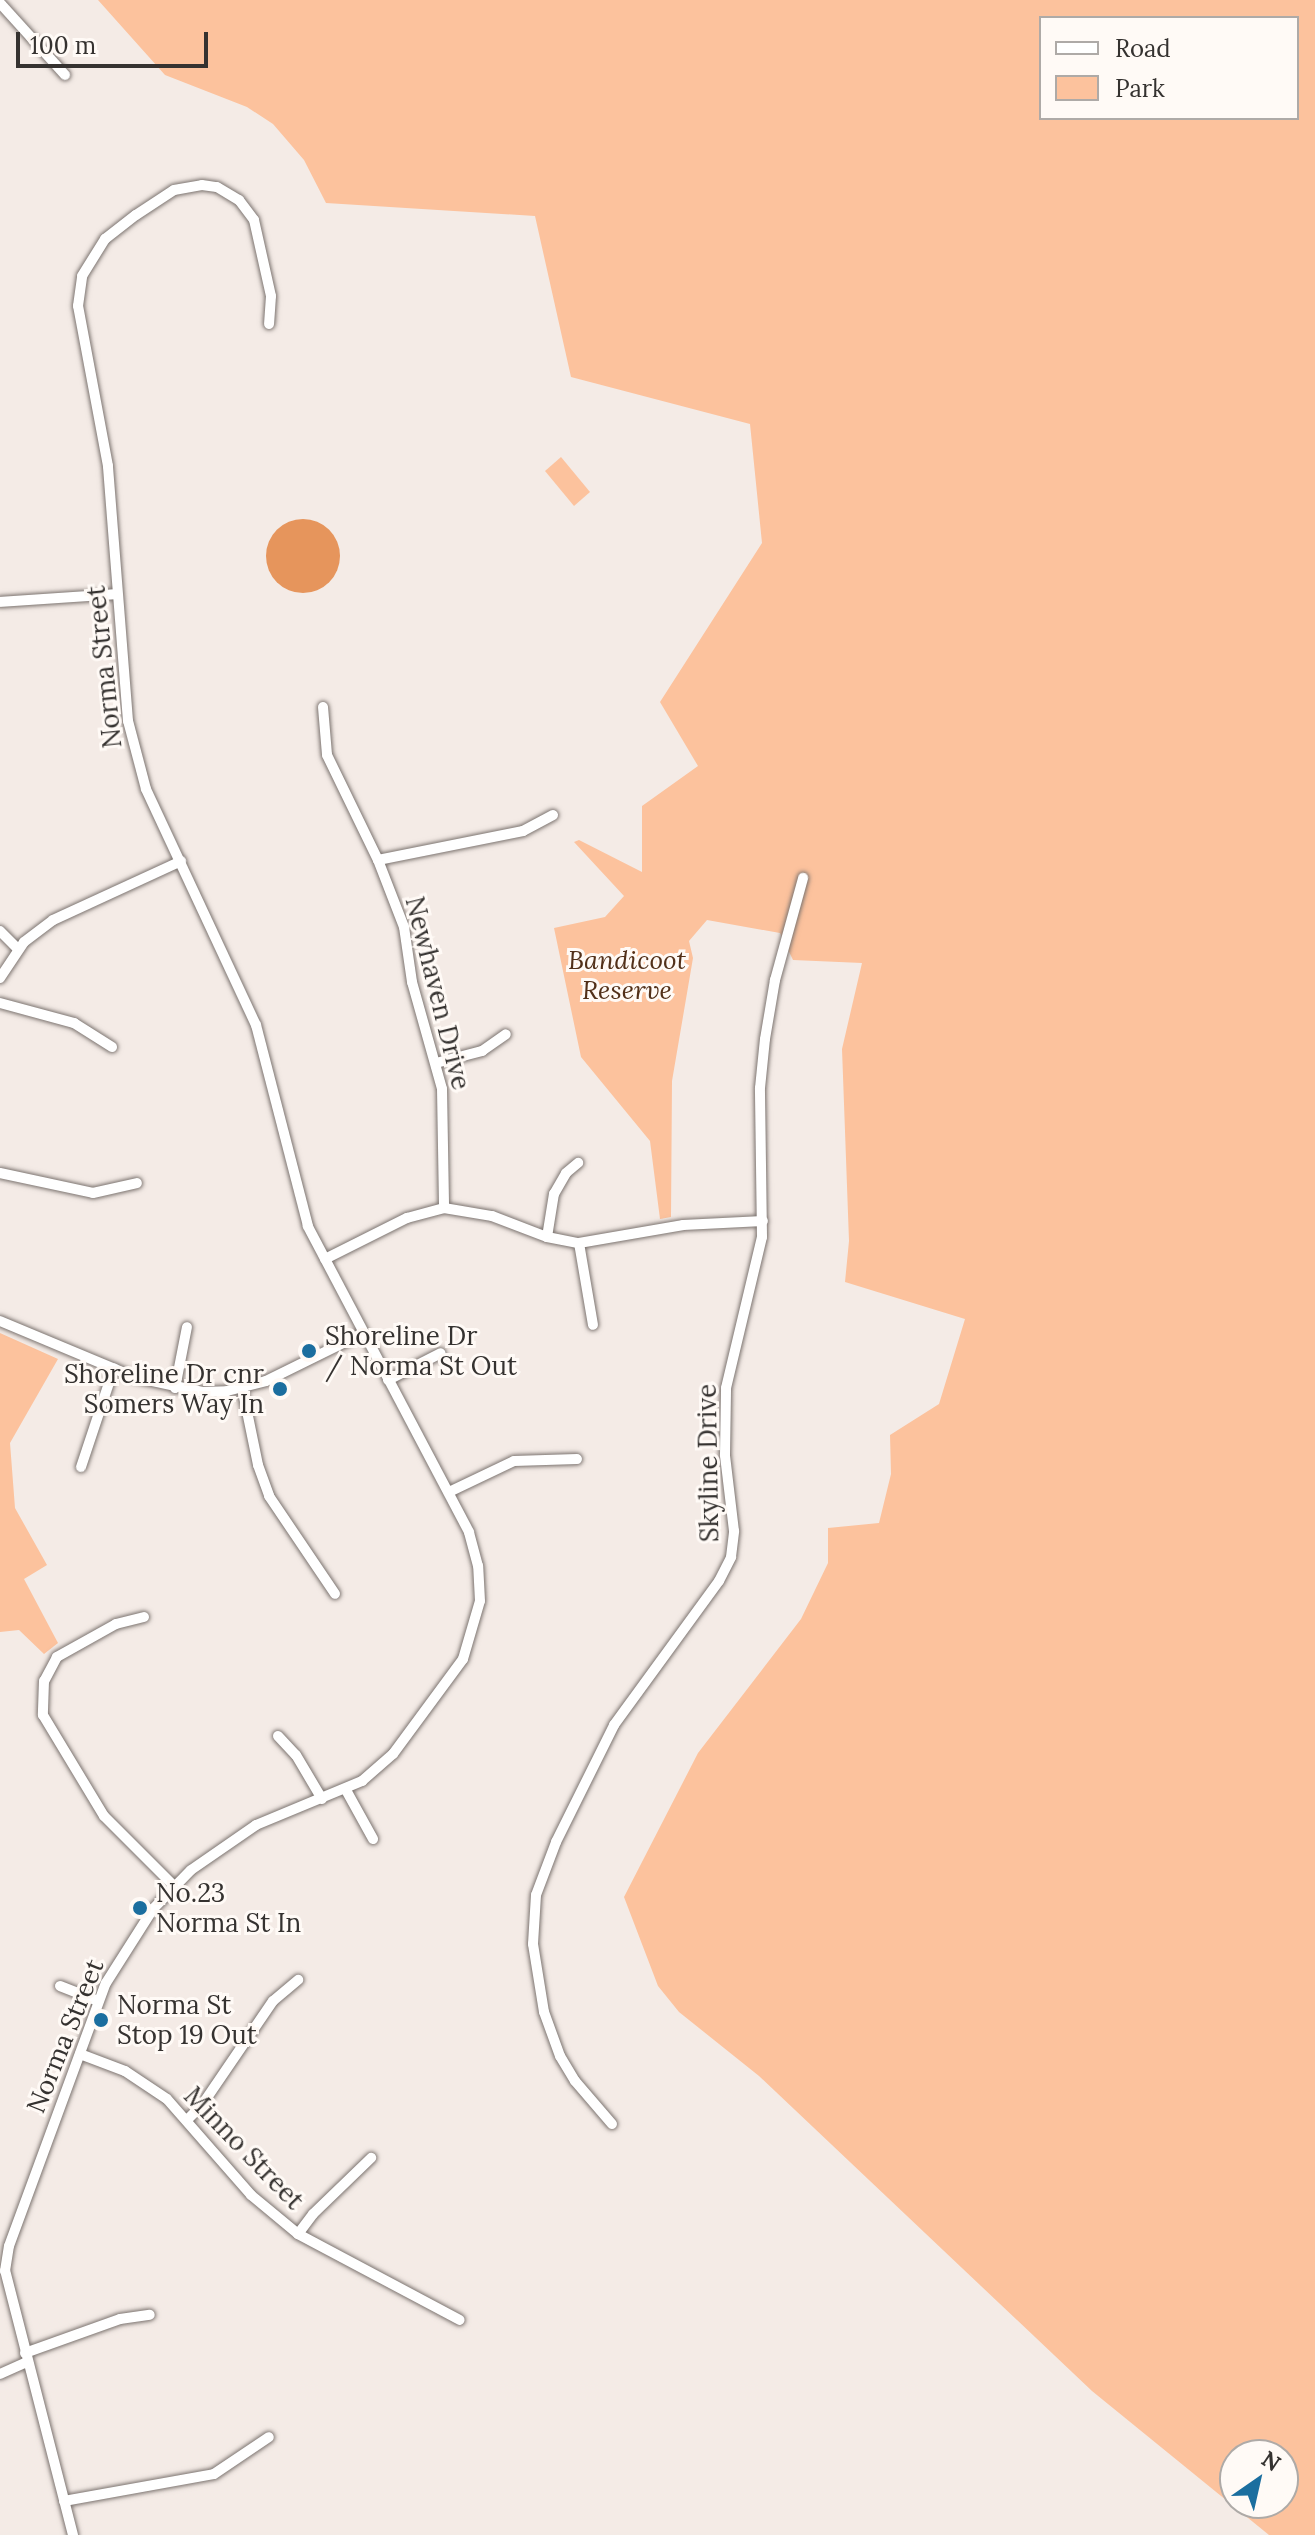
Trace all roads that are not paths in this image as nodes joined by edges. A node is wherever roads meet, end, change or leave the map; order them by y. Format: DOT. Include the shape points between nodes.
graph roads {
  1 [pos="0,3"];
  2 [pos="65,75"];
  3 [pos="269,324"];
  4 [pos="117,594"];
  5 [pos="0,602"];
  6 [pos="323,707"];
  7 [pos="553,815"];
  8 [pos="378,860"];
  9 [pos="181,861"];
  10 [pos="803,878"];
  11 [pos="0,931"];
  12 [pos="18,949"];
  13 [pos="0,978"];
  14 [pos="0,1003"];
  15 [pos="506,1034"];
  16 [pos="112,1047"];
  17 [pos="436,1063"];
  18 [pos="578,1163"];
  19 [pos="0,1173"];
  20 [pos="137,1183"];
  21 [pos="444,1208"];
  22 [pos="763,1221"];
  23 [pos="547,1237"];
  24 [pos="579,1243"];
  25 [pos="325,1259"];
  26 [pos="0,1321"];
  27 [pos="593,1325"];
  28 [pos="187,1327"];
  29 [pos="363,1333"];
  30 [pos="441,1353"];
  31 [pos="114,1368"];
  32 [pos="388,1380"];
  33 [pos="242,1387"];
  34 [pos="175,1388"];
  35 [pos="577,1459"];
  36 [pos="81,1467"];
  37 [pos="449,1492"];
  38 [pos="335,1594"];
  39 [pos="144,1617"];
  40 [pos="278,1736"];
  41 [pos="346,1790"];
  42 [pos="322,1799"];
  43 [pos="373,1839"];
  44 [pos="174,1886"];
  45 [pos="298,1980"];
  46 [pos="60,1986"];
  47 [pos="98,2001"];
  48 [pos="80,2054"];
  49 [pos="187,2120"];
  50 [pos="612,2124"];
  51 [pos="371,2158"];
  52 [pos="298,2234"];
  53 [pos="150,2315"];
  54 [pos="460,2320"];
  55 [pos="26,2357"];
  56 [pos="0,2374"];
  57 [pos="269,2437"];
  58 [pos="64,2501"];
  59 [pos="73,2535"];
  1 -- 2 [label="street"];
  3 -- 4 [label="street, Norma Street" via="271,296 254,220 239,200 217,187 174,190 118,227 88,262 78,306 107,456"];
  4 -- 5 [label="street"];
  4 -- 9 [label="street, Norma Street" via="132,744 146,789"];
  6 -- 8 [label="street, Newhaven Drive" via="327,755"];
  7 -- 8 [label="street" via="523,831"];
  8 -- 17 [label="street, Newhaven Drive" via="404,927 412,982"];
  9 -- 12 [label="street" via="53,920"];
  9 -- 25 [label="street, Norma Street" via="256,1025 299,1200"];
  10 -- 22 [label="street, Skyline Drive" via="775,980 761,1064"];
  11 -- 12 [label="street"];
  12 -- 13 [label="street"];
  14 -- 16 [label="street" via="74,1023"];
  15 -- 17 [label="street" via="482,1051"];
  17 -- 21 [label="street, Newhaven Drive" via="444,1114"];
  18 -- 23 [label="street" via="554,1194"];
  19 -- 20 [label="street" via="93,1193"];
  21 -- 23 [label="street" via="492,1216"];
  21 -- 25 [label="street" via="407,1218"];
  22 -- 24 [label="street" via="683,1225"];
  22 -- 50 [label="street, Skyline Drive" via="725,1404 734,1520 731,1557 719,1581 619,1716 574,1803 536,1895 533,1944 544,2012 575,2081"];
  23 -- 24 [label="street"];
  24 -- 27 [label="street"];
  25 -- 29 [label="street, Norma Street"];
  26 -- 31 [label="street"];
  28 -- 34 [label="street"];
  29 -- 32 [label="street, Norma Street"];
  29 -- 33 [label="street" via="292,1370"];
  30 -- 32 [label="street"];
  31 -- 34 [label="street"];
  31 -- 36 [label="street"];
  32 -- 37 [label="street, Norma Street"];
  33 -- 34 [label="street" via="203,1392"];
  33 -- 38 [label="street" via="269,1496"];
  35 -- 37 [label="street" via="514,1461"];
  37 -- 41 [label="street, Norma Street" via="469,1532 478,1566 480,1601 469,1645 405,1742"];
  39 -- 44 [label="street" via="116,1624 57,1657 44,1681 43,1715 104,1816"];
  40 -- 42 [label="street"];
  41 -- 42 [label="street, Norma Street"];
  41 -- 43 [label="street"];
  42 -- 44 [label="street, Norma Street" via="239,1835"];
  44 -- 47 [label="street, Norma Street" via="125,1949"];
  45 -- 49 [label="street" via="273,2001"];
  46 -- 47 [label="street"];
  47 -- 48 [label="street, Norma Street"];
  48 -- 49 [label="street, Minno Street" via="138,2078"];
  48 -- 55 [label="street, Norma Street" via="7,2255 6,2281"];
  49 -- 52 [label="street, Minno Street" via="251,2195"];
  51 -- 52 [label="street"];
  52 -- 54 [label="street, Minno Street"];
  53 -- 55 [label="street" via="120,2319"];
  55 -- 56 [label="street"];
  55 -- 58 [label="street, Norma Street"];
  57 -- 58 [label="street" via="214,2474"];
  58 -- 59 [label="street, Norma Street"];
}
